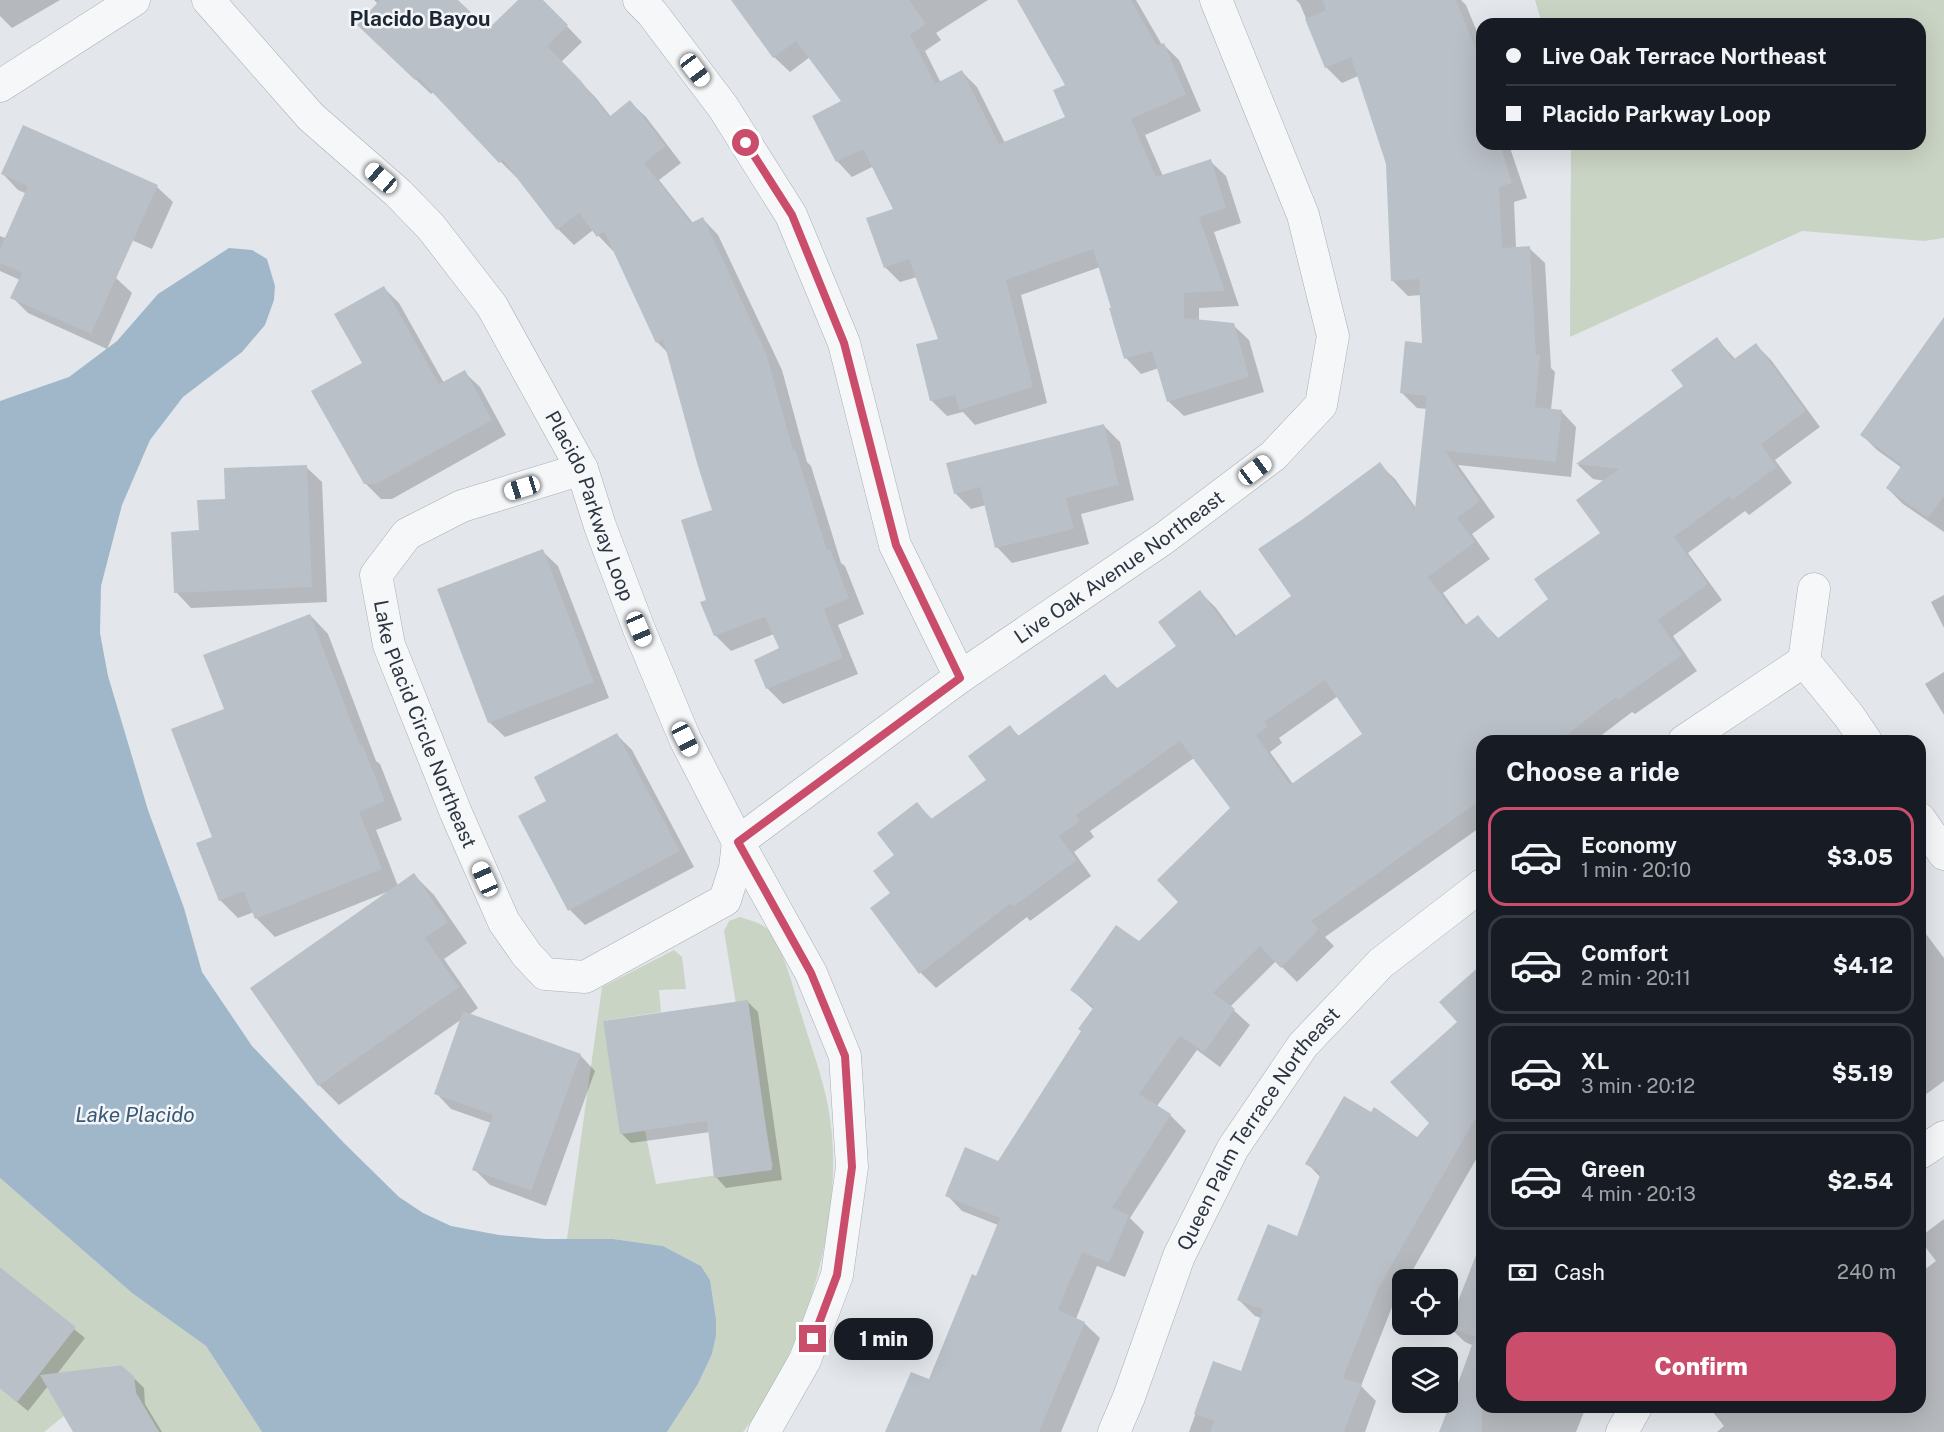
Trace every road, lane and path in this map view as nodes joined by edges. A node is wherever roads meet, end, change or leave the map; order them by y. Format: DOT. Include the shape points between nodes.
graph roads {
  1 [pos="134,0"];
  2 [pos="208,0"];
  3 [pos="639,0"];
  4 [pos="1216,0"];
  5 [pos="0,86"];
  6 [pos="582,469"];
  7 [pos="1814,589"];
  8 [pos="1804,661"];
  9 [pos="960,678"];
  10 [pos="1693,735"];
  11 [pos="1862,735"];
  12 [pos="1926,828"];
  13 [pos="738,842"];
  14 [pos="1944,854"];
  15 [pos="1476,890"];
  16 [pos="1944,1137"];
  17 [pos="1926,1149"];
  18 [pos="1632,1413"];
  19 [pos="764,1432"];
  20 [pos="1114,1432"];
  21 [pos="1622,1432"];
  1 -- 5 [label="street"];
  2 -- 6 [label="street, Placido Parkway Loop" via="311,117 431,227 492,306"];
  3 -- 9 [label="street" via="723,107 792,215 844,343 896,545"];
  4 -- 9 [label="street, Live Oak Avenue Northeast" via="1303,215 1333,336 1321,405 1273,456 1173,532"];
  6 -- 13 [label="street, Placido Parkway Loop" via="600,526 671,706"];
  6 -- 13 [label="street, Lake Placid Circle Northeast" via="462,506 407,534 376,575 389,645 456,813 504,922 545,974 585,976 725,900"];
  7 -- 8 [label="street"];
  8 -- 10 [label="street"];
  8 -- 11 [label="street"];
  9 -- 13 [label="street, Live Oak Avenue Northeast"];
  12 -- 14 [label="street"];
  13 -- 19 [label="street, Placido Parkway Loop" via="811,973 845,1056 852,1167 837,1275 806,1360"];
  15 -- 20 [label="street, Queen Palm Terrace Northeast" via="1381,963 1303,1045 1239,1139 1179,1256"];
  16 -- 17 [label="street"];
  18 -- 21 [label="street"];
}
